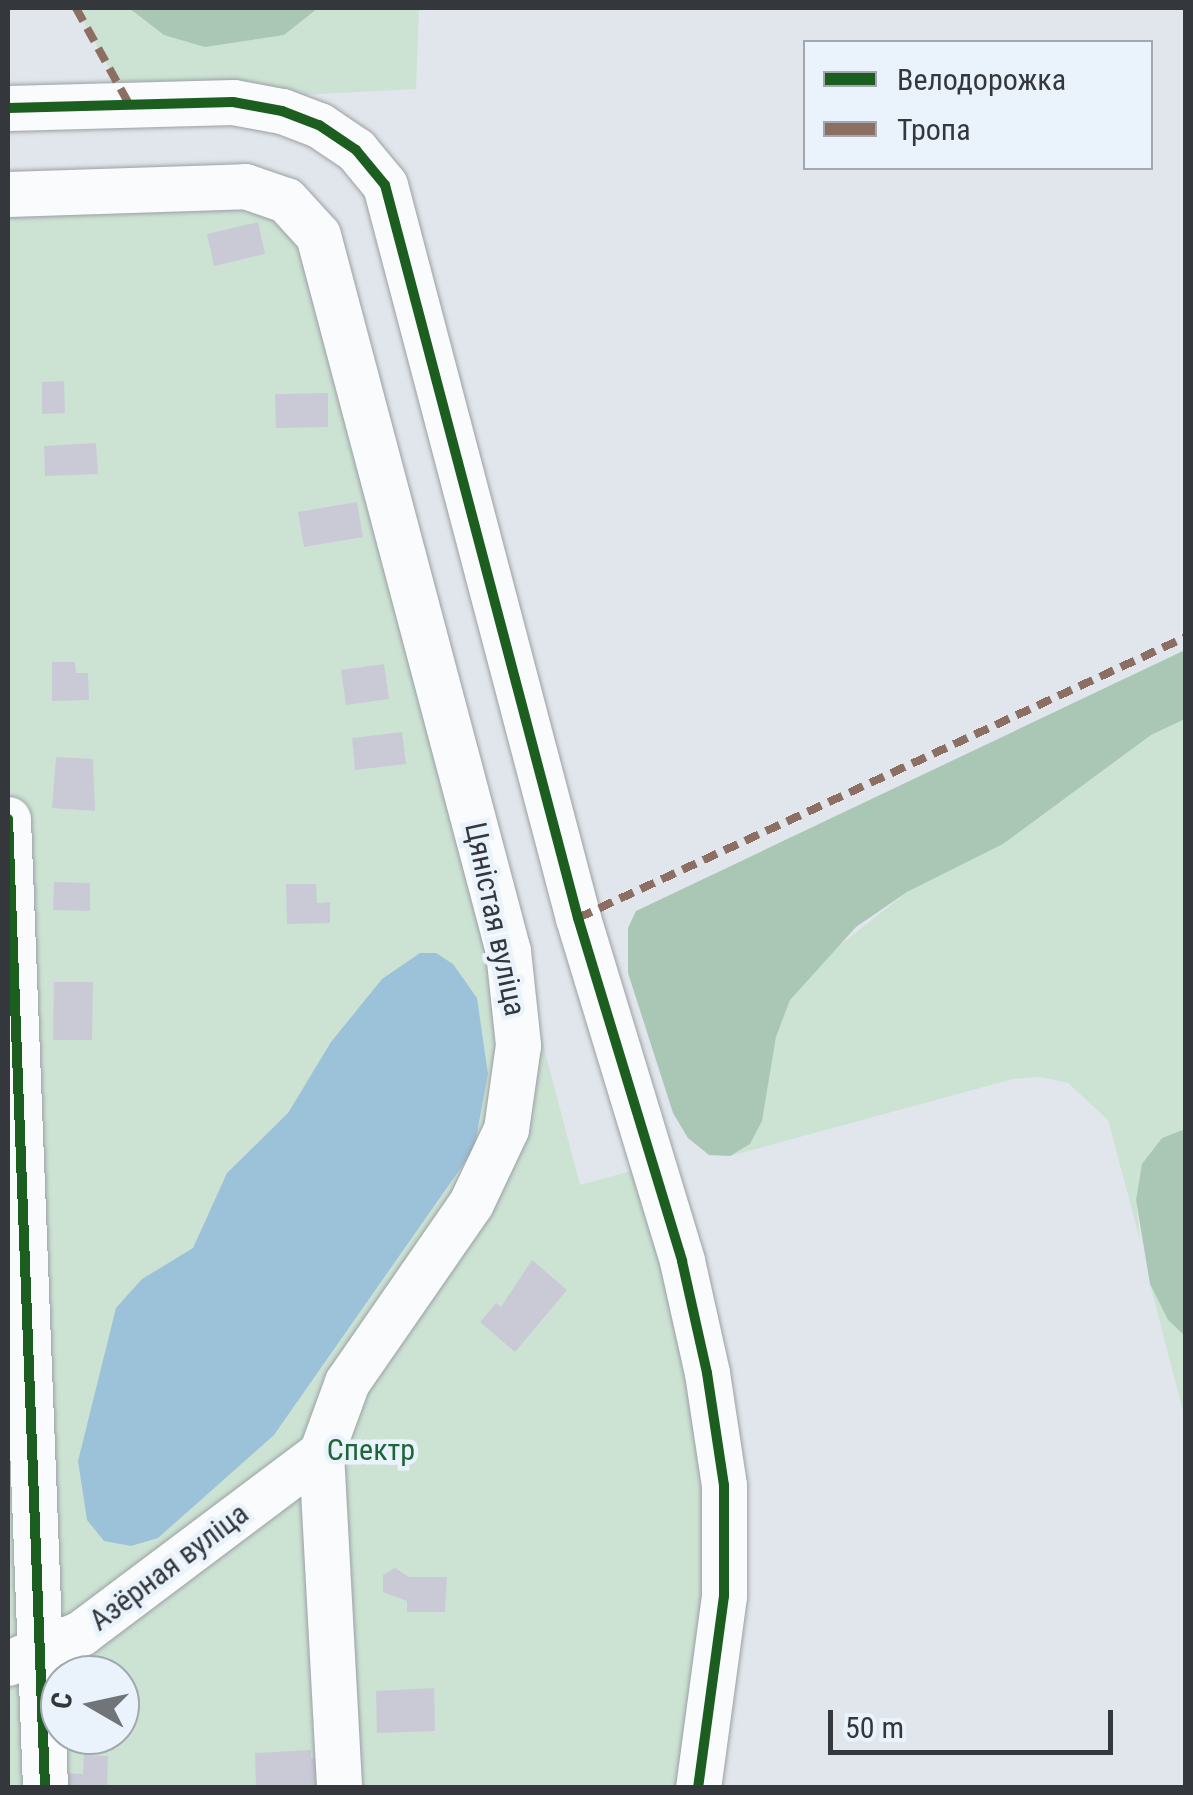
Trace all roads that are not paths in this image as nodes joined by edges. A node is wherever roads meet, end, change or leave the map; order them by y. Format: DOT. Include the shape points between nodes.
graph roads {
  1 [pos="8,108"];
  2 [pos="8,194"];
  3 [pos="8,819"];
  4 [pos="321,1453"];
  5 [pos="24,1659"];
  6 [pos="44,1788"];
  7 [pos="338,1788"];
  8 [pos="698,1788"];
  1 -- 8 [label="street" via="233,102 282,111 356,150 384,185 578,918 682,1261 707,1373 724,1485 724,1596"];
  2 -- 4 [label="street, Цяністая вуліца" via="246,186 286,200 328,257 499,914 518,1046 506,1129 492,1166 365,1352"];
  3 -- 5 [label="street"];
  4 -- 5 [label="street, Азёрная вуліца" via="81,1634"];
  4 -- 7 [label="street, Цяністая вуліца"];
  5 -- 6 [label="street"];
}
